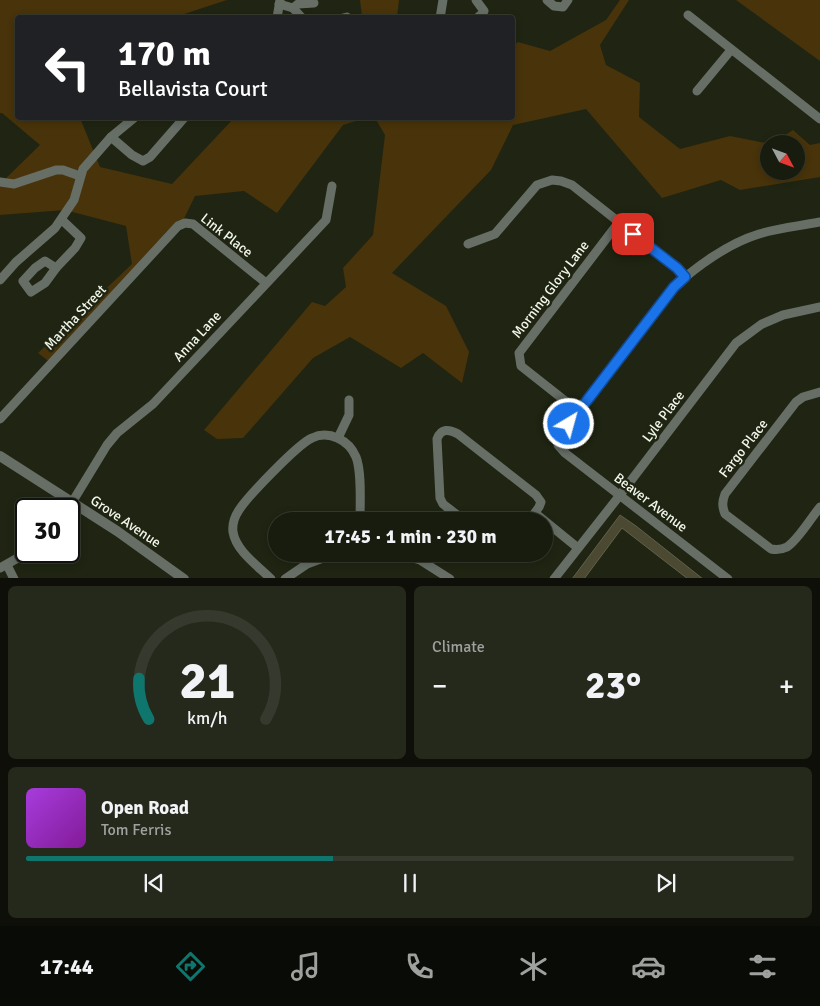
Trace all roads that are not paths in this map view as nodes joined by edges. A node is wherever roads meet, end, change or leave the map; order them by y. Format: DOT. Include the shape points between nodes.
graph roads {
  1 [pos="443,0"];
  2 [pos="476,0"];
  3 [pos="547,0"];
  4 [pos="568,0"];
  5 [pos="280,2"];
  6 [pos="314,3"];
  7 [pos="293,8"];
  8 [pos="278,15"];
  9 [pos="299,15"];
  10 [pos="440,15"];
  11 [pos="482,15"];
  12 [pos="688,15"];
  13 [pos="731,50"];
  14 [pos="697,91"];
  15 [pos="820,119"];
  16 [pos="132,120"];
  17 [pos="182,120"];
  18 [pos="111,137"];
  19 [pos="80,176"];
  20 [pos="0,182"];
  21 [pos="332,186"];
  22 [pos="62,220"];
  23 [pos="619,222"];
  24 [pos="820,222"];
  25 [pos="171,234"];
  26 [pos="468,244"];
  27 [pos="56,268"];
  28 [pos="685,277"];
  29 [pos="0,280"];
  30 [pos="266,283"];
  31 [pos="820,307"];
  32 [pos="820,392"];
  33 [pos="349,400"];
  34 [pos="578,411"];
  35 [pos="0,419"];
  36 [pos="338,438"];
  37 [pos="0,456"];
  38 [pos="620,495"];
  39 [pos="60,498"];
  40 [pos="74,498"];
  41 [pos="820,507"];
  42 [pos="450,510"];
  43 [pos="80,511"];
  44 [pos="360,512"];
  45 [pos="453,512"];
  46 [pos="536,512"];
  47 [pos="553,528"];
  48 [pos="578,548"];
  49 [pos="15,560"];
  50 [pos="312,562"];
  51 [pos="428,562"];
  52 [pos="4,567"];
  53 [pos="14,578"];
  54 [pos="184,578"];
  55 [pos="271,578"];
  56 [pos="285,578"];
  57 [pos="450,578"];
  58 [pos="554,578"];
  59 [pos="728,578"];
  1 -- 10 [label="street"];
  2 -- 11 [label="street" via="484,11"];
  3 -- 4 [label="street" via="562,7"];
  5 -- 7 [label="street"];
  5 -- 8 [label="street"];
  6 -- 7 [label="street" via="298,4"];
  7 -- 9 [label="street"];
  12 -- 13 [label="street"];
  13 -- 14 [label="street"];
  13 -- 15 [label="street"];
  16 -- 18 [label="street"];
  17 -- 18 [label="street" via="143,161"];
  18 -- 19 [label="street" via="91,158"];
  19 -- 20 [label="street" via="56,170 14,184"];
  19 -- 22 [label="street" via="74,200"];
  21 -- 30 [label="street, Anna Lane" via="326,220"];
  22 -- 27 [label="street" via="81,238"];
  22 -- 29 [label="street"];
  23 -- 26 [label="street" via="572,185 552,180 537,185 494,234"];
  23 -- 28 [label="street"];
  23 -- 34 [label="street, Morning Glory Lane" via="519,353 522,366"];
  24 -- 28 [label="street" via="758,234 732,246"];
  25 -- 30 [label="street, Link Place" via="185,222 193,224"];
  25 -- 35 [label="street, Martha Street"];
  28 -- 34 [label="street"];
  30 -- 40 [label="street, Anna Lane" via="153,404 117,433"];
  31 -- 38 [label="street, Lyle Place" via="782,315 762,324 736,343"];
  32 -- 41 [label="street, Fargo Place" via="796,402 724,494 722,508 725,514 778,550 792,543"];
  33 -- 36 [label="street" via="349,415"];
  34 -- 38 [label="street, Beaver Avenue" via="559,437 558,445"];
  36 -- 44 [label="street" via="350,447 357,459"];
  36 -- 55 [label="street" via="318,436 300,446 245,502 235,518 233,532 239,546"];
  37 -- 39 [label="street, Grove Avenue"];
  38 -- 48 [label="street, Lyle Place"];
  38 -- 59 [label="street, Beaver Avenue"];
  42 -- 45 [label="street"];
  42 -- 46 [label="street" via="440,498 437,439 439,434 449,429 536,495 541,502"];
  43 -- 54 [label="street, Grove Avenue"];
  47 -- 48 [label="street"];
  48 -- 58 [label="street, Lyle Place"];
  49 -- 52 [label="street"];
  50 -- 56 [label="street"];
  51 -- 57 [label="street"];
  52 -- 53 [label="street"];
}
